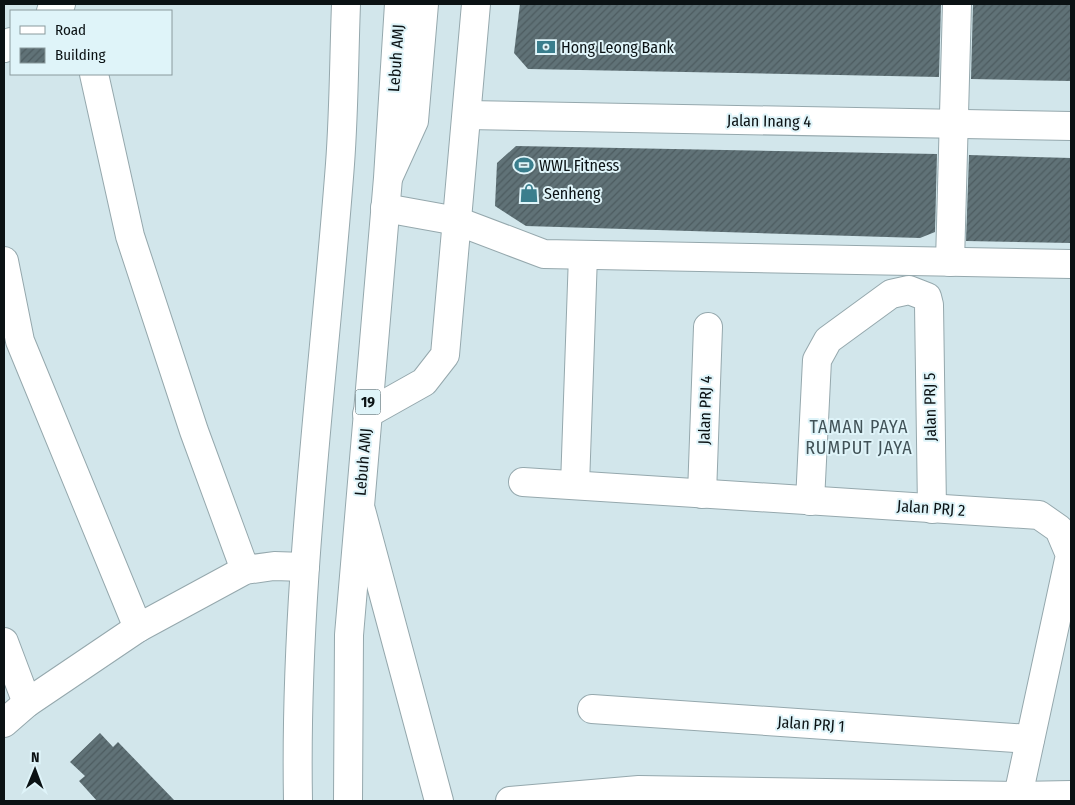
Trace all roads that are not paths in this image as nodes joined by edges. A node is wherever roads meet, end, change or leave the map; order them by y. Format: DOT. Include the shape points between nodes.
graph roads {
  1 [pos="346,4"];
  2 [pos="399,4"];
  3 [pos="424,4"];
  4 [pos="476,4"];
  5 [pos="956,4"];
  6 [pos="94,75"];
  7 [pos="466,115"];
  8 [pos="953,124"];
  9 [pos="1071,126"];
  10 [pos="388,178"];
  11 [pos="385,208"];
  12 [pos="457,221"];
  13 [pos="583,255"];
  14 [pos="4,261"];
  15 [pos="950,262"];
  16 [pos="1071,264"];
  17 [pos="708,327"];
  18 [pos="367,414"];
  19 [pos="524,482"];
  20 [pos="575,485"];
  21 [pos="702,494"];
  22 [pos="810,500"];
  23 [pos="359,503"];
  24 [pos="932,509"];
  25 [pos="305,567"];
  26 [pos="245,570"];
  27 [pos="138,628"];
  28 [pos="4,642"];
  29 [pos="27,703"];
  30 [pos="592,709"];
  31 [pos="4,723"];
  32 [pos="1030,739"];
  33 [pos="1071,795"];
  34 [pos="1018,796"];
  35 [pos="298,801"];
  36 [pos="348,801"];
  37 [pos="439,801"];
  38 [pos="510,801"];
  1 -- 25 [label="main road" via="340,162"];
  2 -- 10 [label="main road, Lebuh AMJ / 19"];
  3 -- 10 [label="main road" via="414,121"];
  4 -- 7 [label="main road"];
  5 -- 8 [label="main road"];
  6 -- 26 [label="main road" via="130,236 194,431"];
  7 -- 8 [label="main road, Jalan Inang 4"];
  7 -- 12 [label="main road"];
  8 -- 9 [label="main road, Jalan Inang 4"];
  8 -- 15 [label="main road"];
  10 -- 11 [label="main road, Lebuh AMJ / 19"];
  11 -- 12 [label="main road"];
  11 -- 18 [label="main road, Lebuh AMJ / 19"];
  12 -- 13 [label="main road" via="544,254"];
  12 -- 18 [label="main road" via="445,355 424,382"];
  13 -- 15 [label="main road"];
  13 -- 20 [label="main road"];
  14 -- 27 [label="main road" via="20,341"];
  15 -- 16 [label="main road"];
  17 -- 21 [label="main road, Jalan PRJ 4"];
  18 -- 23 [label="main road, Lebuh AMJ / 19"];
  19 -- 20 [label="main road, Jalan PRJ 2"];
  20 -- 21 [label="main road, Jalan PRJ 2"];
  21 -- 22 [label="main road, Jalan PRJ 2"];
  22 -- 24 [label="main road, Jalan PRJ 2"];
  22 -- 24 [label="main road, Jalan PRJ 5" via="817,360 822,348 828,340 900,290 922,294 927,297 929,305"];
  23 -- 36 [label="main road, Lebuh AMJ / 19" via="349,635"];
  23 -- 37 [label="main road"];
  24 -- 32 [label="main road, Jalan PRJ 2" via="1039,515 1060,529 1070,555"];
  25 -- 26 [label="main road" via="274,566"];
  25 -- 35 [label="main road"];
  26 -- 27 [label="main road"];
  27 -- 29 [label="main road"];
  28 -- 29 [label="main road"];
  29 -- 31 [label="main road"];
  30 -- 32 [label="main road, Jalan PRJ 1"];
  32 -- 34 [label="main road, Jalan PRJ 2"];
  33 -- 34 [label="main road"];
  34 -- 38 [label="main road" via="639,790"];
}
